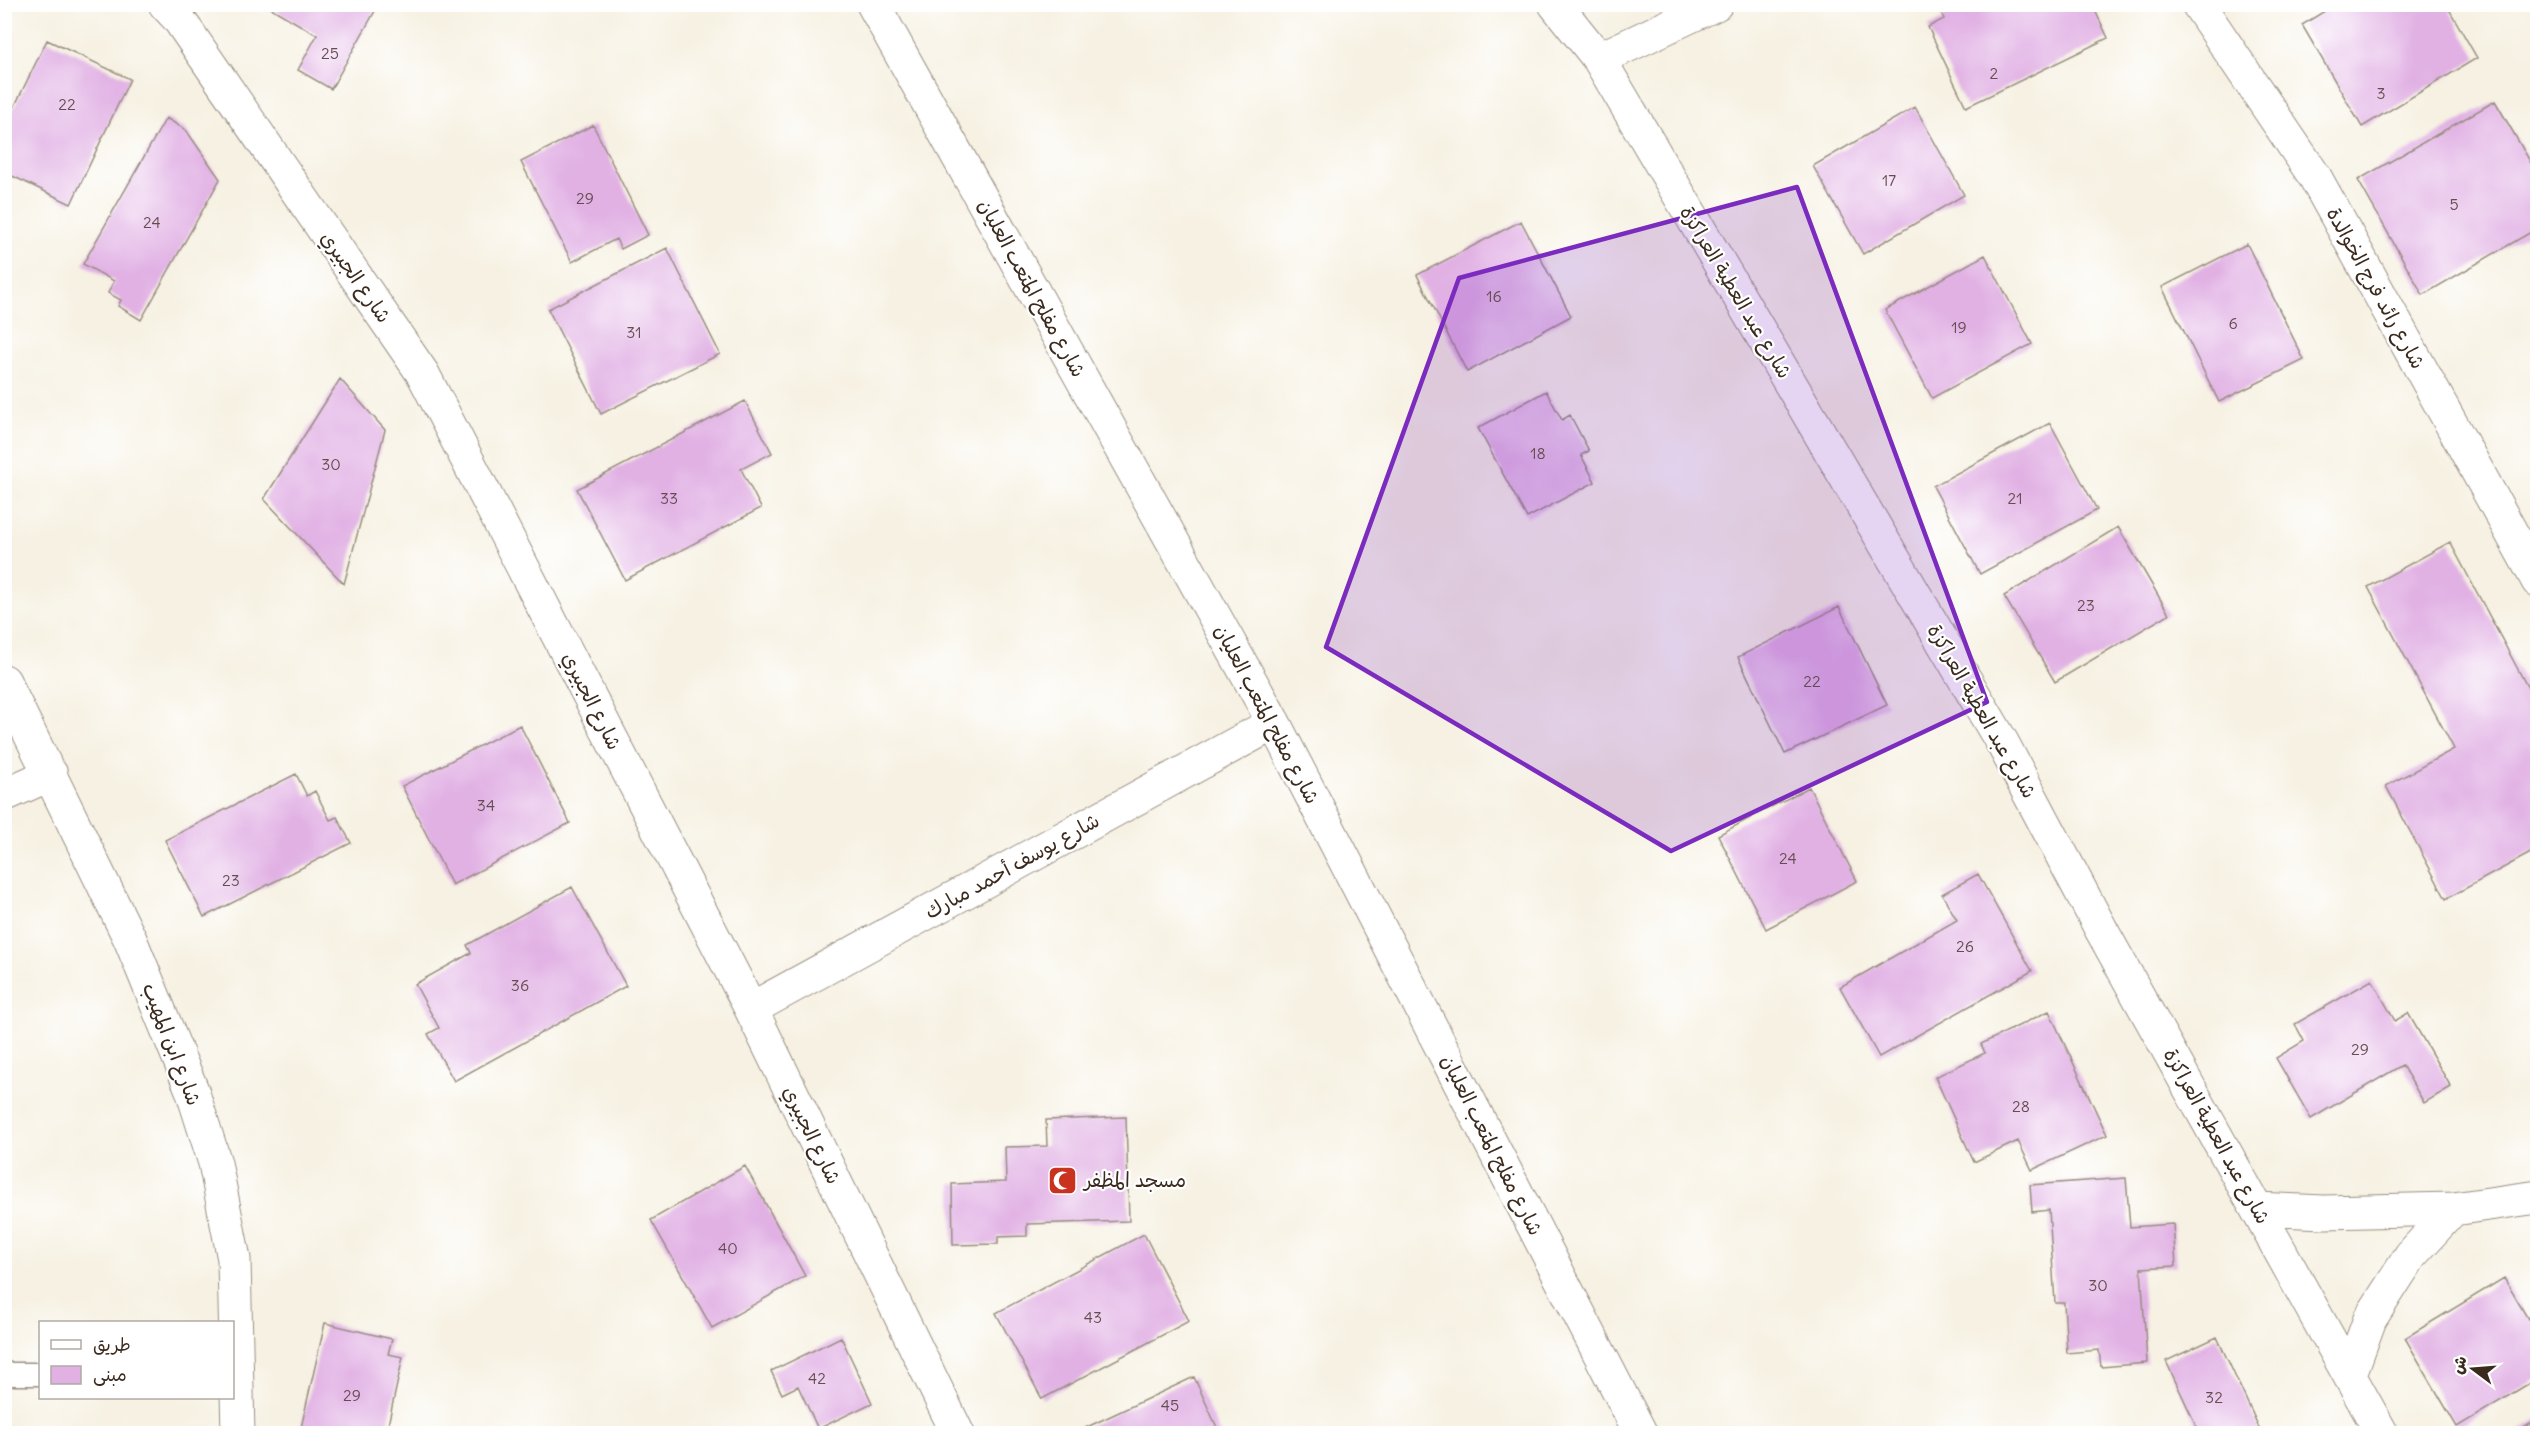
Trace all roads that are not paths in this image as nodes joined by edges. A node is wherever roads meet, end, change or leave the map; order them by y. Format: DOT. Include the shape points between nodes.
graph roads {
  1 [pos="873,4"];
  2 [pos="1555,4"];
  3 [pos="1716,4"];
  4 [pos="2198,4"];
  5 [pos="176,9"];
  6 [pos="1599,59"];
  7 [pos="2538,581"];
  8 [pos="4,681"];
  9 [pos="1274,723"];
  10 [pos="51,774"];
  11 [pos="4,795"];
  12 [pos="751,1009"];
  13 [pos="2538,1197"];
  14 [pos="2257,1209"];
  15 [pos="2452,1209"];
  16 [pos="235,1371"];
  17 [pos="4,1374"];
  18 [pos="39,1374"];
  19 [pos="2350,1374"];
  20 [pos="238,1434"];
  21 [pos="958,1434"];
  22 [pos="1641,1434"];
  23 [pos="2382,1434"];
  1 -- 9 [label="street, شارع مفلح المتعب العليان"];
  2 -- 6 [label="street, شارع عبد العطية العراكزة"];
  3 -- 6 [label="street"];
  4 -- 7 [label="street, شارع رائد فرج الخوالدة" via="2315,177"];
  5 -- 12 [label="street, شارع الجبيري" via="423,374"];
  6 -- 14 [label="street, شارع عبد العطية العراكزة" via="2003,744"];
  8 -- 10 [label="street, شارع ابن المهيب"];
  9 -- 12 [label="street, شارع يوسف أحمد مبارك"];
  9 -- 22 [label="street, شارع مفلح المتعب العليان"];
  10 -- 11 [label="street"];
  10 -- 16 [label="street, شارع ابن المهيب" via="130,939 192,1090 215,1163 234,1259"];
  12 -- 21 [label="street, شارع الجبيري"];
  13 -- 15 [label="street"];
  14 -- 15 [label="street"];
  14 -- 19 [label="street, شارع عبد العطية العراكزة"];
  15 -- 19 [label="street" via="2411,1255 2370,1319"];
  16 -- 20 [label="street, شارع ابن المهيب"];
  17 -- 18 [label="lane"];
  19 -- 23 [label="street, شارع عبد العطية العراكزة"];
}
